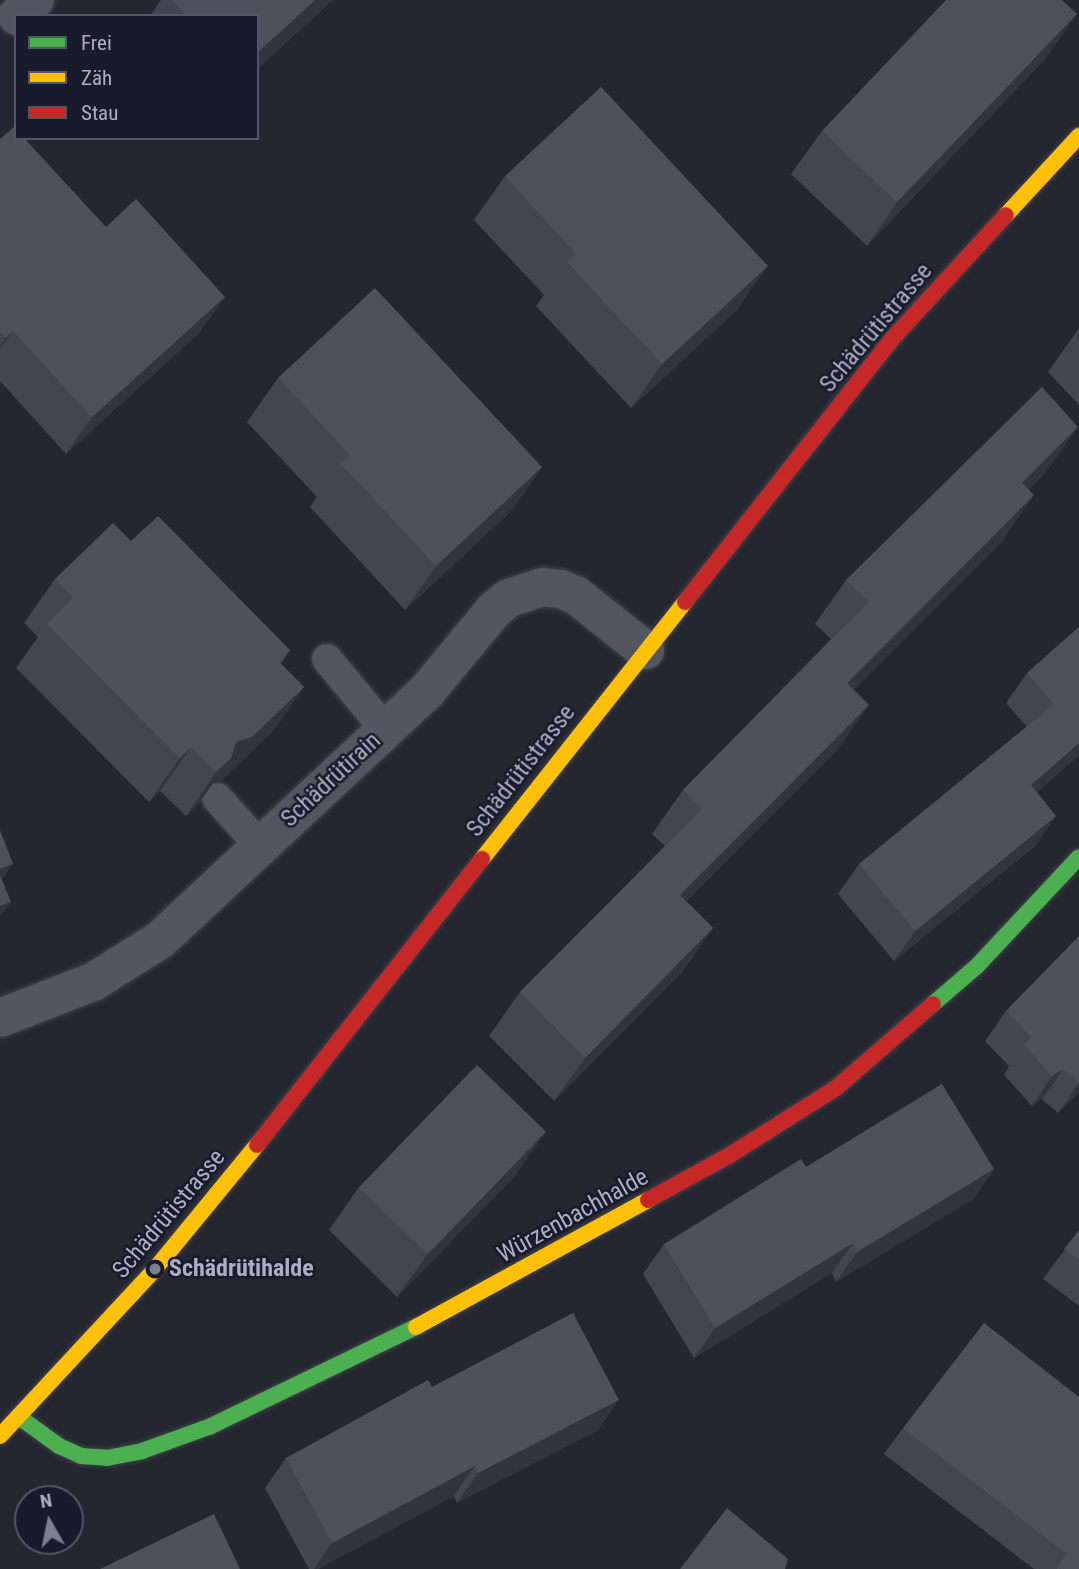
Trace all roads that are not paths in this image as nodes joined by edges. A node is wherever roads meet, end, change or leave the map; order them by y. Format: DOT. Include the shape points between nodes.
graph roads {
  1 [pos="35,0"];
  2 [pos="20,14"];
  3 [pos="14,20"];
  4 [pos="0,32"];
  5 [pos="1079,136"];
  6 [pos="645,650"];
  7 [pos="327,659"];
  8 [pos="385,729"];
  9 [pos="217,799"];
  10 [pos="260,846"];
  11 [pos="1079,857"];
  12 [pos="0,1018"];
  13 [pos="19,1417"];
  14 [pos="0,1436"];
  1 -- 2 [label="street"];
  3 -- 4 [label="street"];
  5 -- 6 [label="main road, Schädrütistrasse" via="892,339"];
  6 -- 8 [label="street, Schädrütirain" via="577,596 542,587 528,590 494,610 427,691"];
  6 -- 13 [label="main road, Schädrütistrasse" via="227,1183"];
  7 -- 8 [label="lane"];
  8 -- 10 [label="street, Schädrütirain"];
  9 -- 10 [label="lane"];
  10 -- 12 [label="street, Schädrütirain" via="160,940 139,954 93,982"];
  11 -- 13 [label="main road, Würzenbachhalde" via="977,966 836,1088 730,1155 443,1313 211,1426 142,1451 107,1458 80,1455 59,1447"];
  13 -- 14 [label="main road, Schädrütistrasse"];
}
